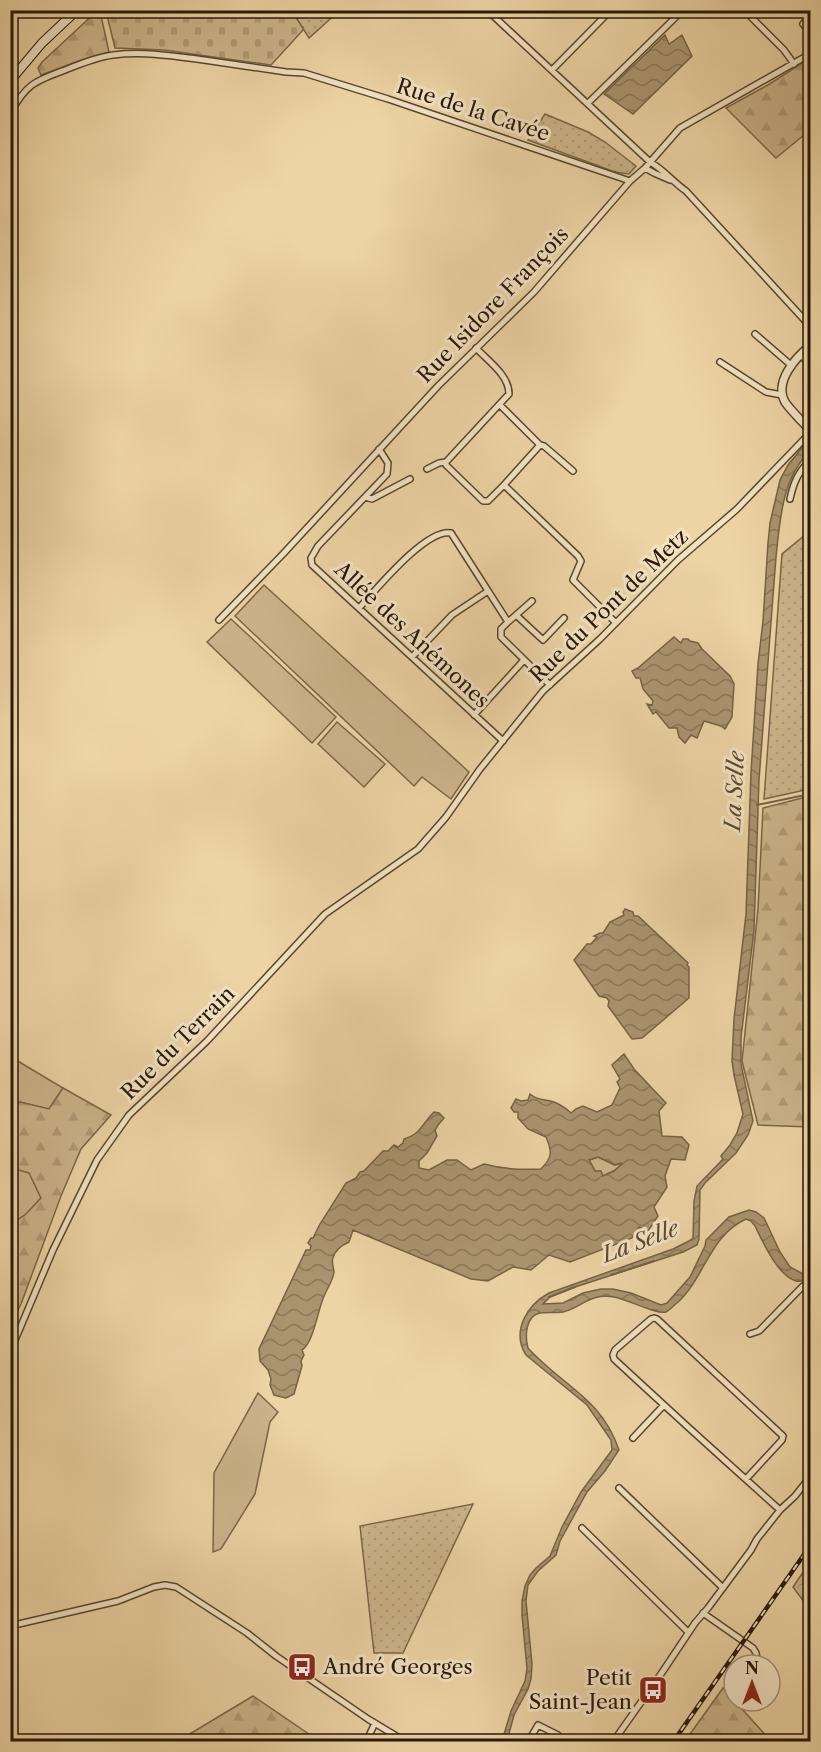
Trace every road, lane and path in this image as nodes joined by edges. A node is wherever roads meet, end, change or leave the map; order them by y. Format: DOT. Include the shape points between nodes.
graph roads {
  1 [pos="77,10"];
  2 [pos="487,10"];
  3 [pos="611,10"];
  4 [pos="683,10"];
  5 [pos="744,10"];
  6 [pos="810,16"];
  7 [pos="810,32"];
  8 [pos="810,54"];
  9 [pos="794,64"];
  10 [pos="552,70"];
  11 [pos="10,81"];
  12 [pos="588,103"];
  13 [pos="10,114"];
  14 [pos="650,162"];
  15 [pos="645,168"];
  16 [pos="671,180"];
  17 [pos="630,181"];
  18 [pos="810,326"];
  19 [pos="755,334"];
  20 [pos="810,344"];
  21 [pos="476,348"];
  22 [pos="801,355"];
  23 [pos="720,362"];
  24 [pos="810,365"];
  25 [pos="792,366"];
  26 [pos="782,395"];
  27 [pos="500,405"];
  28 [pos="810,431"];
  29 [pos="540,445"];
  30 [pos="379,449"];
  31 [pos="810,460"];
  32 [pos="446,462"];
  33 [pos="427,469"];
  34 [pos="573,471"];
  35 [pos="410,479"];
  36 [pos="504,484"];
  37 [pos="365,497"];
  38 [pos="790,499"];
  39 [pos="488,591"];
  40 [pos="532,601"];
  41 [pos="359,608"];
  42 [pos="516,615"];
  43 [pos="564,618"];
  44 [pos="219,620"];
  45 [pos="508,622"];
  46 [pos="616,623"];
  47 [pos="412,657"];
  48 [pos="524,660"];
  49 [pos="550,685"];
  50 [pos="474,715"];
  51 [pos="503,741"];
  52 [pos="446,817"];
  53 [pos="810,1286"];
  54 [pos="750,1334"];
  55 [pos="10,1352"];
  56 [pos="664,1405"];
  57 [pos="633,1438"];
  58 [pos="810,1477"];
  59 [pos="746,1479"];
  60 [pos="619,1488"];
  61 [pos="780,1510"];
  62 [pos="582,1528"];
  63 [pos="723,1588"];
  64 [pos="703,1614"];
  65 [pos="10,1626"];
  66 [pos="688,1632"];
  67 [pos="756,1653"];
  68 [pos="375,1724"];
  69 [pos="528,1741"];
  70 [pos="366,1742"];
  71 [pos="406,1742"];
  72 [pos="563,1742"];
  73 [pos="613,1742"];
  1 -- 11 [label="main road"];
  2 -- 10 [label="street"];
  3 -- 10 [label="street"];
  4 -- 12 [label="street"];
  5 -- 9 [label="street"];
  6 -- 7 [label="street" via="803,24"];
  8 -- 9 [label="street, Rue Isidore François"];
  9 -- 14 [label="street, Rue Isidore François" via="680,128"];
  10 -- 12 [label="street"];
  12 -- 14 [label="street"];
  13 -- 17 [label="street, Rue de la Cavée" via="20,96 40,80 80,64 112,55 167,55 304,73"];
  14 -- 15 [label="street, Rue Isidore François"];
  14 -- 16 [label="street"];
  15 -- 16 [label="street"];
  15 -- 17 [label="street, Rue Isidore François"];
  16 -- 18 [label="street" via="686,191"];
  17 -- 21 [label="street, Rue Isidore François" via="534,292"];
  19 -- 25 [label="street"];
  20 -- 22 [label="street"];
  21 -- 27 [label="street" via="509,386 509,394"];
  21 -- 30 [label="street, Rue Isidore François"];
  22 -- 24 [label="street"];
  22 -- 25 [label="street"];
  23 -- 26 [label="street" via="766,392"];
  25 -- 26 [label="street" via="782,385"];
  26 -- 28 [label="street"];
  27 -- 29 [label="street"];
  27 -- 32 [label="street"];
  28 -- 46 [label="street, Rue du Pont de Metz" via="737,509 678,560"];
  29 -- 34 [label="street"];
  29 -- 36 [label="street"];
  30 -- 37 [label="street, Allée des Anémones" via="388,463 387,474"];
  30 -- 44 [label="street, Rue Isidore François"];
  31 -- 38 [label="street" via="800,471"];
  32 -- 33 [label="street"];
  32 -- 36 [label="street" via="483,501 488,501"];
  35 -- 37 [label="street, Allée des Anémones" via="372,499"];
  36 -- 46 [label="street" via="578,556 581,561 573,580"];
  37 -- 41 [label="street, Allée des Anémones" via="311,558 312,565"];
  39 -- 41 [label="street" via="451,533 446,532 411,552"];
  39 -- 45 [label="street"];
  39 -- 47 [label="street" via="452,615"];
  40 -- 42 [label="street"];
  41 -- 47 [label="street, Allée des Anémones"];
  42 -- 43 [label="street" via="543,640"];
  42 -- 45 [label="street"];
  45 -- 48 [label="street" via="501,628 501,637"];
  46 -- 49 [label="street, Rue du Pont de Metz"];
  47 -- 50 [label="street, Allée des Anémones"];
  48 -- 49 [label="street"];
  48 -- 50 [label="street"];
  49 -- 51 [label="street, Rue du Pont de Metz"];
  50 -- 51 [label="street, Allée des Anémones"];
  51 -- 52 [label="street, Rue du Pont de Metz"];
  52 -- 55 [label="street, Rue du Terrain" via="418,849 325,914 207,1041 129,1115 97,1160"];
  53 -- 54 [label="street" via="803,1286 759,1331"];
  56 -- 57 [label="street"];
  56 -- 59 [label="street"];
  56 -- 59 [label="street" via="613,1354 654,1318 783,1436"];
  58 -- 61 [label="street"];
  59 -- 61 [label="street"];
  60 -- 63 [label="street"];
  61 -- 63 [label="street"];
  62 -- 66 [label="street"];
  63 -- 64 [label="street"];
  64 -- 66 [label="street"];
  64 -- 67 [label="street"];
  65 -- 68 [label="street" via="118,1600 143,1590 176,1587"];
  66 -- 73 [label="street"];
  68 -- 70 [label="street"];
  68 -- 71 [label="street"];
  69 -- 72 [label="street" via="540,1725"];
}
